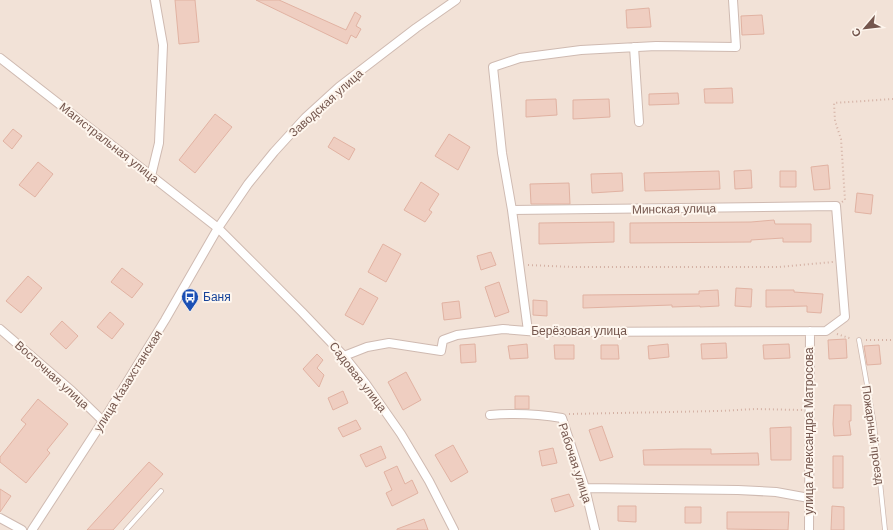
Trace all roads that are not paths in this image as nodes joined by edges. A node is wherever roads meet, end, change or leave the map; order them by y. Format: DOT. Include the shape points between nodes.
graph roads {
  1 [pos="155,0"];
  2 [pos="456,0"];
  3 [pos="733,0"];
  4 [pos="634,48"];
  5 [pos="0,58"];
  6 [pos="638,122"];
  7 [pos="151,176"];
  8 [pos="512,210"];
  9 [pos="218,228"];
  10 [pos="0,329"];
  11 [pos="810,331"];
  12 [pos="826,331"];
  13 [pos="528,332"];
  14 [pos="858,340"];
  15 [pos="344,356"];
  16 [pos="490,415"];
  17 [pos="103,421"];
  18 [pos="585,488"];
  19 [pos="161,491"];
  20 [pos="809,498"];
  21 [pos="0,518"];
  22 [pos="22,530"];
  23 [pos="32,530"];
  24 [pos="126,530"];
  25 [pos="454,530"];
  26 [pos="595,530"];
  27 [pos="809,530"];
  28 [pos="884,530"];
  1 -- 7 [label="street" via="163,45 159,143"];
  2 -- 9 [label="street, Заводская улица" via="381,54 305,118 248,184"];
  3 -- 4 [label="street" via="736,47"];
  4 -- 6 [label="street"];
  4 -- 8 [label="street" via="581,50 520,58 493,67 502,153"];
  5 -- 7 [label="street, Магистральная улица"];
  7 -- 9 [label="street, Магистральная улица"];
  8 -- 12 [label="street, Минская улица" via="836,206 845,317"];
  8 -- 13 [label="street"];
  9 -- 15 [label="street, Садовая улица"];
  9 -- 17 [label="street, улица Казахстанская"];
  10 -- 17 [label="street, Восточная улица"];
  11 -- 12 [label="street, Берёзовая улица"];
  11 -- 13 [label="street, Берёзовая улица"];
  11 -- 20 [label="street, улица Александра Матросова"];
  13 -- 15 [label="street, Берёзовая улица" via="503,329 457,335 443,340 441,351 389,343 367,347"];
  14 -- 28 [label="lane, Пожарный проезд" via="874,424"];
  15 -- 25 [label="street, Садовая улица" via="401,434"];
  16 -- 18 [label="street, Рабочая улица" via="541,415 562,418"];
  17 -- 23 [label="street, улица Казахстанская"];
  18 -- 20 [label="street" via="738,490 776,492"];
  18 -- 26 [label="street, Рабочая улица"];
  19 -- 24 [label="lane"];
  20 -- 27 [label="street, улица Александра Матросова"];
  21 -- 22 [label="street"];
}
